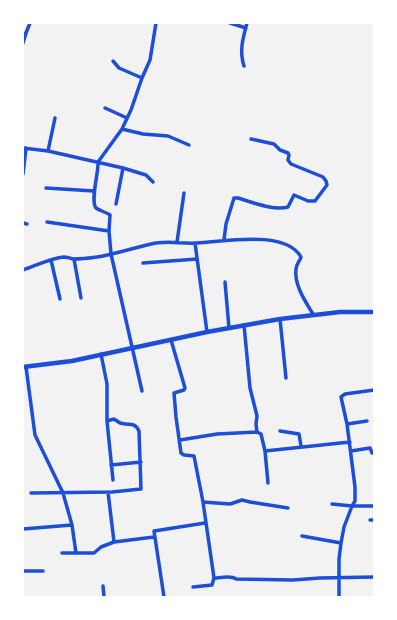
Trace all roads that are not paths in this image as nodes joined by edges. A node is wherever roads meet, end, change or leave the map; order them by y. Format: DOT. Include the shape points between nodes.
graph roads {
  1 [pos="30,23"];
  2 [pos="156,23"];
  3 [pos="230,23"];
  4 [pos="247,23"];
  5 [pos="246,28"];
  6 [pos="25,34"];
  7 [pos="23,43"];
  8 [pos="113,61"];
  9 [pos="244,66"];
  10 [pos="142,78"];
  11 [pos="105,108"];
  12 [pos="55,118"];
  13 [pos="128,118"];
  14 [pos="122,129"];
  15 [pos="251,139"];
  16 [pos="189,145"];
  17 [pos="25,148"];
  18 [pos="48,151"];
  19 [pos="98,162"];
  20 [pos="123,168"];
  21 [pos="23,174"];
  22 [pos="153,182"];
  23 [pos="46,188"];
  24 [pos="94,191"];
  25 [pos="184,193"];
  26 [pos="116,204"];
  27 [pos="47,222"];
  28 [pos="109,231"];
  29 [pos="224,240"];
  30 [pos="177,242"];
  31 [pos="195,243"];
  32 [pos="111,254"];
  33 [pos="74,259"];
  34 [pos="197,259"];
  35 [pos="51,260"];
  36 [pos="143,263"];
  37 [pos="23,270"];
  38 [pos="225,282"];
  39 [pos="81,298"];
  40 [pos="60,299"];
  41 [pos="374,312"];
  42 [pos="313,314"];
  43 [pos="280,319"];
  44 [pos="244,325"];
  45 [pos="229,328"];
  46 [pos="207,332"];
  47 [pos="171,340"];
  48 [pos="133,348"];
  49 [pos="101,354"];
  50 [pos="25,367"];
  51 [pos="286,378"];
  52 [pos="142,390"];
  53 [pos="374,390"];
  54 [pos="107,421"];
  55 [pos="367,421"];
  56 [pos="347,424"];
  57 [pos="280,431"];
  58 [pos="257,432"];
  59 [pos="180,440"];
  60 [pos="350,442"];
  61 [pos="301,446"];
  62 [pos="265,451"];
  63 [pos="351,451"];
  64 [pos="374,453"];
  65 [pos="141,462"];
  66 [pos="111,465"];
  67 [pos="113,480"];
  68 [pos="268,482"];
  69 [pos="108,492"];
  70 [pos="31,493"];
  71 [pos="63,493"];
  72 [pos="203,502"];
  73 [pos="332,504"];
  74 [pos="352,506"];
  75 [pos="374,506"];
  76 [pos="288,508"];
  77 [pos="206,523"];
  78 [pos="72,525"];
  79 [pos="23,529"];
  80 [pos="302,536"];
  81 [pos="154,537"];
  82 [pos="114,542"];
  83 [pos="340,544"];
  84 [pos="62,553"];
  85 [pos="76,553"];
  86 [pos="23,571"];
  87 [pos="43,571"];
  88 [pos="339,577"];
  89 [pos="374,577"];
  90 [pos="214,578"];
  91 [pos="103,586"];
  92 [pos="194,587"];
  93 [pos="104,597"];
  94 [pos="164,597"];
  95 [pos="339,597"];
  1 -- 6 [label="street"];
  2 -- 10 [label="street" via="150,60"];
  3 -- 5 [label="street"];
  4 -- 5 [label="street"];
  5 -- 9 [label="street" via="241,53"];
  6 -- 7 [label="street"];
  8 -- 10 [label="street" via="119,68"];
  10 -- 13 [label="street"];
  11 -- 13 [label="street"];
  12 -- 18 [label="street"];
  13 -- 14 [label="street"];
  14 -- 16 [label="street" via="168,136"];
  14 -- 19 [label="street"];
  15 -- 29 [label="street" via="274,144 288,153 291,164 323,178 327,185 315,201 294,195 288,207 282,208 234,198"];
  17 -- 18 [label="street"];
  17 -- 21 [label="street"];
  18 -- 19 [label="street"];
  19 -- 20 [label="street"];
  19 -- 24 [label="street"];
  20 -- 22 [label="street" via="146,175"];
  20 -- 26 [label="street"];
  23 -- 24 [label="street"];
  24 -- 28 [label="street" via="95,206 110,215"];
  25 -- 30 [label="street"];
  27 -- 28 [label="street"];
  28 -- 32 [label="street"];
  29 -- 31 [label="street"];
  29 -- 42 [label="street" via="274,241 298,252 301,257 296,268 299,290"];
  30 -- 31 [label="street"];
  30 -- 32 [label="street" via="151,244"];
  31 -- 34 [label="street"];
  32 -- 33 [label="street"];
  32 -- 48 [label="street"];
  33 -- 35 [label="street" via="64,257"];
  33 -- 39 [label="street"];
  34 -- 36 [label="street"];
  34 -- 46 [label="street"];
  35 -- 37 [label="street"];
  35 -- 40 [label="street"];
  38 -- 45 [label="street"];
  41 -- 42 [label="street"];
  42 -- 43 [label="street"];
  43 -- 44 [label="street"];
  43 -- 51 [label="street"];
  44 -- 45 [label="street"];
  44 -- 58 [label="street"];
  45 -- 46 [label="street"];
  46 -- 47 [label="street"];
  47 -- 48 [label="street"];
  47 -- 59 [label="street" via="185,388 174,393"];
  48 -- 49 [label="street"];
  48 -- 52 [label="street"];
  49 -- 50 [label="street"];
  49 -- 54 [label="street" via="107,384"];
  50 -- 71 [label="street" via="36,435"];
  53 -- 56 [label="street" via="342,396"];
  54 -- 65 [label="street" via="114,419 120,423 137,426"];
  54 -- 66 [label="street"];
  55 -- 56 [label="street"];
  56 -- 60 [label="street"];
  57 -- 61 [label="street" via="299,434"];
  58 -- 59 [label="street" via="216,434"];
  58 -- 62 [label="street" via="261,434"];
  59 -- 72 [label="street" via="181,453 194,456"];
  60 -- 61 [label="street"];
  60 -- 63 [label="street"];
  61 -- 62 [label="street"];
  62 -- 68 [label="street"];
  63 -- 64 [label="street" via="370,448"];
  63 -- 74 [label="street" via="355,487 355,502"];
  65 -- 66 [label="street"];
  65 -- 69 [label="street" via="141,489"];
  66 -- 67 [label="street"];
  69 -- 71 [label="street"];
  69 -- 82 [label="street"];
  70 -- 71 [label="street"];
  71 -- 78 [label="street"];
  72 -- 76 [label="street" via="230,504 242,500"];
  72 -- 77 [label="street"];
  73 -- 74 [label="street"];
  74 -- 75 [label="street"];
  74 -- 83 [label="street"];
  77 -- 81 [label="street" via="154,531"];
  77 -- 90 [label="street"];
  78 -- 79 [label="street"];
  78 -- 85 [label="street"];
  80 -- 83 [label="street"];
  81 -- 82 [label="street"];
  81 -- 94 [label="street"];
  82 -- 85 [label="street" via="104,545 94,553"];
  83 -- 88 [label="street"];
  84 -- 85 [label="street"];
  86 -- 87 [label="street"];
  88 -- 89 [label="street"];
  88 -- 90 [label="street" via="293,580"];
  88 -- 95 [label="street"];
  90 -- 92 [label="street" via="212,585"];
  91 -- 93 [label="street"];
}
